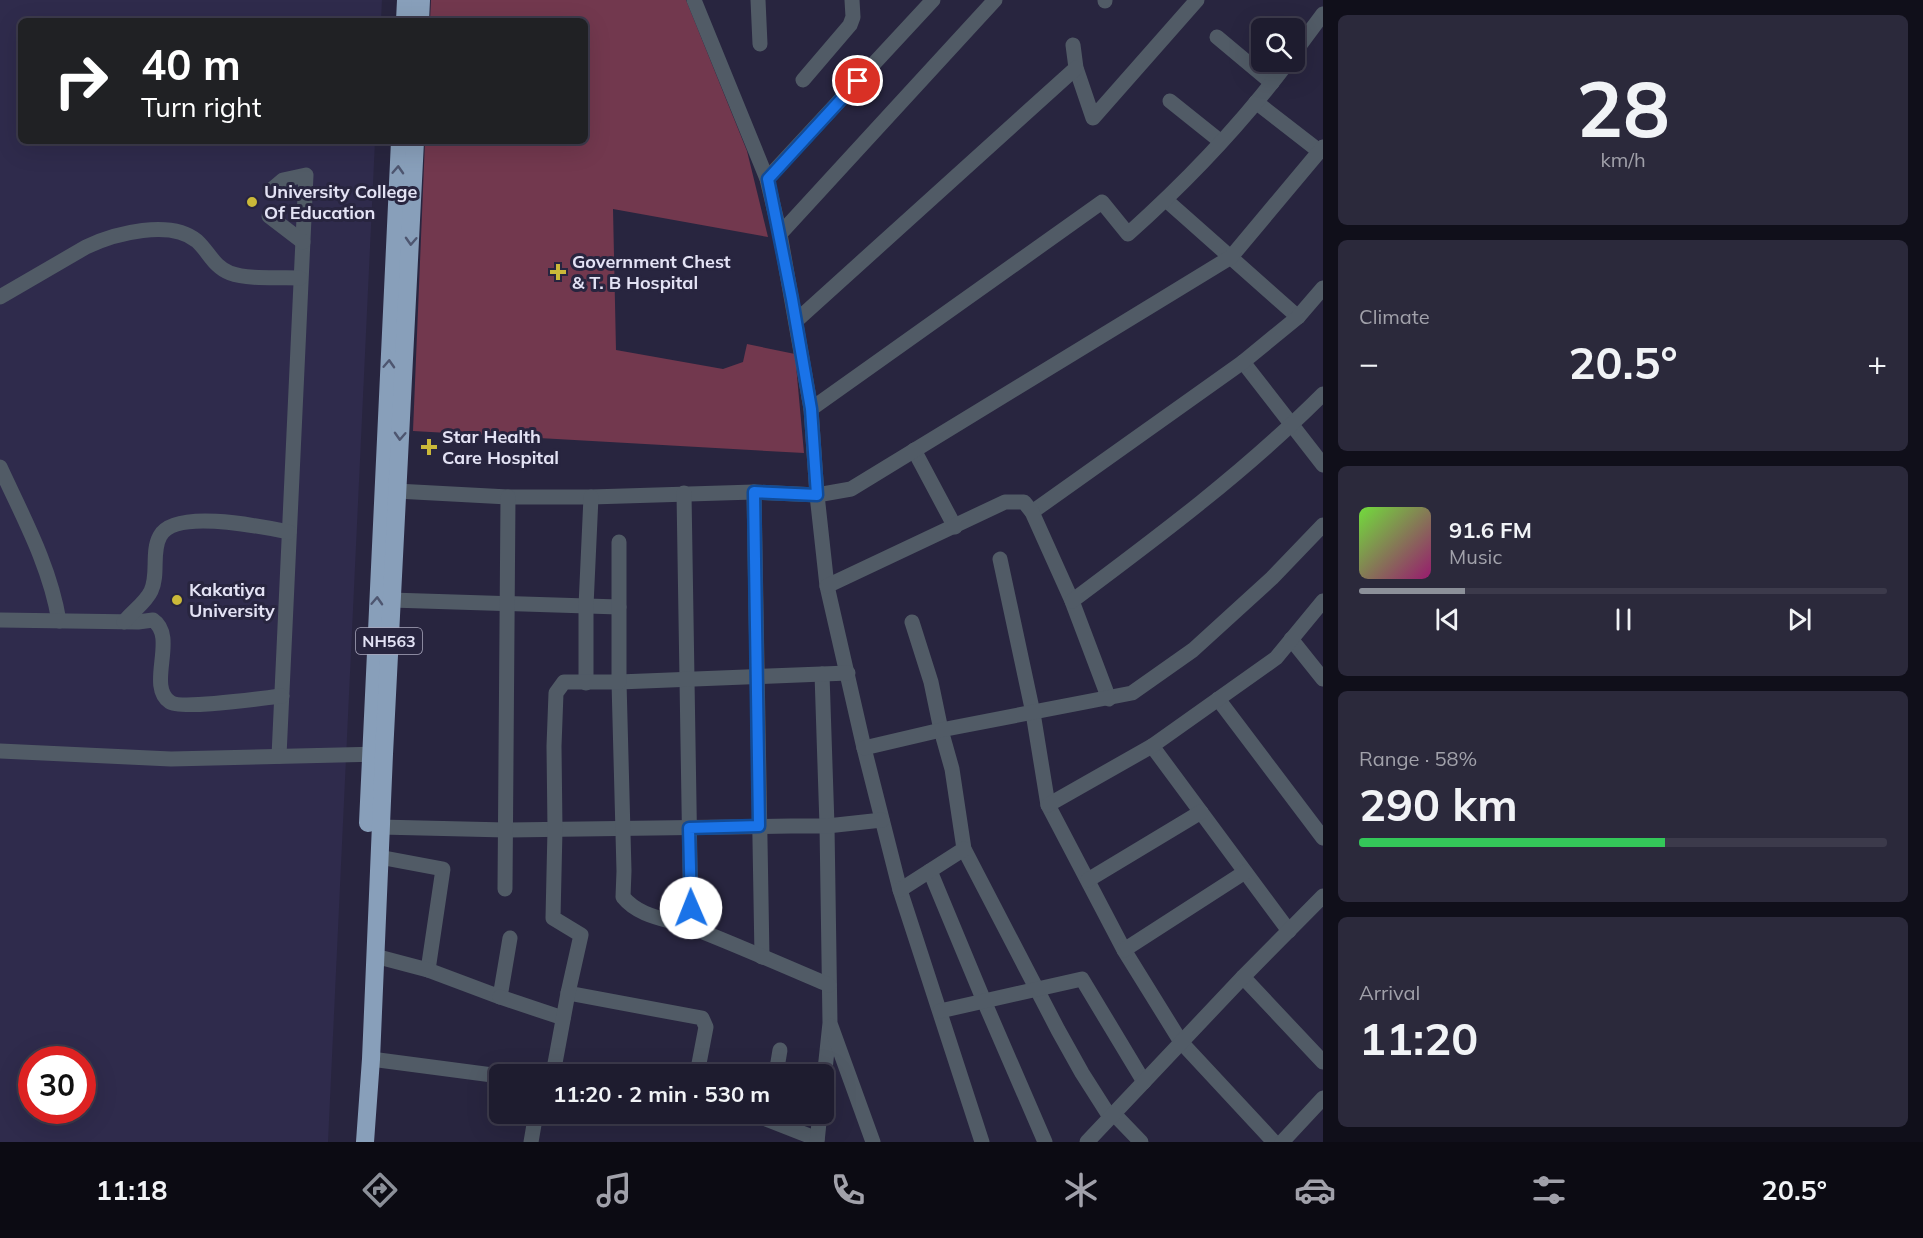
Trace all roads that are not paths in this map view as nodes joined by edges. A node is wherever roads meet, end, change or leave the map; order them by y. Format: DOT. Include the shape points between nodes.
graph roads {
  1 [pos="406,0"];
  2 [pos="421,0"];
  3 [pos="694,0"];
  4 [pos="758,0"];
  5 [pos="852,0"];
  6 [pos="933,0"];
  7 [pos="994,0"];
  8 [pos="1197,0"];
  9 [pos="1323,14"];
  10 [pos="405,18"];
  11 [pos="420,18"];
  12 [pos="1217,37"];
  13 [pos="1305,38"];
  14 [pos="760,44"];
  15 [pos="1072,45"];
  16 [pos="1076,68"];
  17 [pos="1280,72"];
  18 [pos="803,80"];
  19 [pos="1272,83"];
  20 [pos="1170,101"];
  21 [pos="1256,102"];
  22 [pos="1220,141"];
  23 [pos="400,144"];
  24 [pos="415,144"];
  25 [pos="1321,149"];
  26 [pos="768,179"];
  27 [pos="270,191"];
  28 [pos="1166,200"];
  29 [pos="269,216"];
  30 [pos="780,234"];
  31 [pos="303,242"];
  32 [pos="1231,257"];
  33 [pos="300,278"];
  34 [pos="1323,288"];
  35 [pos="0,297"];
  36 [pos="1298,317"];
  37 [pos="796,321"];
  38 [pos="1243,362"];
  39 [pos="1323,394"];
  40 [pos="811,409"];
  41 [pos="1292,425"];
  42 [pos="915,450"];
  43 [pos="1323,465"];
  44 [pos="0,467"];
  45 [pos="396,491"];
  46 [pos="754,492"];
  47 [pos="684,493"];
  48 [pos="817,495"];
  49 [pos="508,497"];
  50 [pos="591,497"];
  51 [pos="1032,512"];
  52 [pos="1323,525"];
  53 [pos="955,527"];
  54 [pos="289,532"];
  55 [pos="619,542"];
  56 [pos="1000,559"];
  57 [pos="827,586"];
  58 [pos="391,600"];
  59 [pos="1072,601"];
  60 [pos="1323,601"];
  61 [pos="507,603"];
  62 [pos="586,606"];
  63 [pos="619,607"];
  64 [pos="0,620"];
  65 [pos="59,621"];
  66 [pos="124,622"];
  67 [pos="912,622"];
  68 [pos="1291,639"];
  69 [pos="848,673"];
  70 [pos="822,674"];
  71 [pos="757,677"];
  72 [pos="1323,679"];
  73 [pos="686,680"];
  74 [pos="619,682"];
  75 [pos="586,683"];
  76 [pos="282,696"];
  77 [pos="1108,699"];
  78 [pos="1218,699"];
  79 [pos="1033,713"];
  80 [pos="941,730"];
  81 [pos="1152,746"];
  82 [pos="864,748"];
  83 [pos="0,751"];
  84 [pos="377,754"];
  85 [pos="279,756"];
  86 [pos="1048,805"];
  87 [pos="1201,812"];
  88 [pos="882,820"];
  89 [pos="759,826"];
  90 [pos="827,826"];
  91 [pos="380,827"];
  92 [pos="623,828"];
  93 [pos="689,828"];
  94 [pos="555,829"];
  95 [pos="506,830"];
  96 [pos="1323,838"];
  97 [pos="964,849"];
  98 [pos="379,857"];
  99 [pos="930,871"];
  100 [pos="1245,872"];
  101 [pos="1088,880"];
  102 [pos="505,889"];
  103 [pos="900,890"];
  104 [pos="1320,907"];
  105 [pos="691,928"];
  106 [pos="1288,930"];
  107 [pos="510,938"];
  108 [pos="1124,950"];
  109 [pos="375,956"];
  110 [pos="762,957"];
  111 [pos="428,970"];
  112 [pos="1243,977"];
  113 [pos="829,985"];
  114 [pos="1036,988"];
  115 [pos="568,993"];
  116 [pos="500,997"];
  117 [pos="984,1001"];
  118 [pos="940,1011"];
  119 [pos="563,1018"];
  120 [pos="830,1023"];
  121 [pos="1181,1042"];
  122 [pos="780,1050"];
  123 [pos="371,1059"];
  124 [pos="1323,1062"];
  125 [pos="555,1064"];
  126 [pos="699,1064"];
  127 [pos="778,1064"];
  128 [pos="826,1064"];
  129 [pos="489,1075"];
  130 [pos="1144,1082"];
  131 [pos="1323,1098"];
  132 [pos="1112,1116"];
  133 [pos="534,1124"];
  134 [pos="784,1124"];
  135 [pos="819,1124"];
  136 [pos="817,1140"];
  137 [pos="353,1142"];
  138 [pos="365,1142"];
  139 [pos="531,1142"];
  140 [pos="873,1142"];
  141 [pos="982,1142"];
  142 [pos="1045,1142"];
  143 [pos="1087,1142"];
  144 [pos="1141,1142"];
  145 [pos="1274,1142"];
  146 [pos="1282,1142"];
  1 -- 10 [label="highway"];
  2 -- 11 [label="highway"];
  3 -- 26 [label="street"];
  4 -- 14 [label="street"];
  5 -- 18 [label="street" via="850,25"];
  6 -- 26 [label="street"];
  7 -- 30 [label="street"];
  8 -- 16 [label="street" via="1093,118"];
  9 -- 13 [label="street"];
  12 -- 19 [label="street"];
  15 -- 16 [label="street"];
  16 -- 37 [label="street"];
  17 -- 19 [label="street"];
  19 -- 21 [label="street"];
  20 -- 22 [label="street"];
  21 -- 22 [label="street"];
  21 -- 25 [label="street"];
  22 -- 28 [label="street"];
  84 -- 23 [label="highway, NH563, one-way"];
  24 -- 45 [label="highway, NH563, one-way"];
  25 -- 32 [label="street"];
  26 -- 30 [label="street"];
  27 -- 31 [label="street" via="283,180 306,176"];
  28 -- 32 [label="street"];
  28 -- 40 [label="street" via="1128,234 1102,202"];
  29 -- 31 [label="street"];
  30 -- 37 [label="street"];
  31 -- 33 [label="street"];
  32 -- 36 [label="street"];
  32 -- 42 [label="street"];
  33 -- 35 [label="street" via="232,274 217,265 198,242 178,231 127,232 86,247"];
  33 -- 54 [label="street"];
  34 -- 36 [label="street"];
  36 -- 38 [label="street"];
  37 -- 40 [label="street"];
  38 -- 41 [label="street"];
  38 -- 51 [label="street"];
  39 -- 41 [label="street"];
  40 -- 48 [label="street"];
  41 -- 43 [label="street"];
  41 -- 59 [label="street" via="1174,525"];
  42 -- 48 [label="street" via="851,489"];
  42 -- 53 [label="street"];
  44 -- 65 [label="street" via="47,570"];
  45 -- 49 [label="street"];
  45 -- 58 [label="highway, NH563"];
  46 -- 47 [label="street"];
  46 -- 48 [label="street"];
  46 -- 71 [label="street"];
  47 -- 50 [label="street"];
  47 -- 73 [label="street"];
  48 -- 57 [label="street"];
  49 -- 50 [label="street"];
  49 -- 61 [label="street"];
  50 -- 62 [label="street"];
  51 -- 53 [label="street" via="1024,502 1005,502"];
  51 -- 59 [label="street"];
  52 -- 77 [label="street" via="1193,650 1132,693"];
  53 -- 57 [label="street"];
  54 -- 66 [label="street" via="228,522 180,523 167,528 160,536 151,591"];
  54 -- 76 [label="street"];
  55 -- 63 [label="street"];
  56 -- 79 [label="street"];
  57 -- 69 [label="street"];
  58 -- 61 [label="street"];
  58 -- 84 [label="highway, NH563"];
  59 -- 77 [label="street"];
  60 -- 68 [label="street"];
  61 -- 62 [label="street"];
  61 -- 95 [label="street"];
  62 -- 63 [label="street"];
  62 -- 75 [label="street"];
  63 -- 74 [label="street"];
  64 -- 65 [label="street"];
  65 -- 66 [label="street"];
  66 -- 76 [label="street" via="153,620 159,624 163,634 161,685 173,704"];
  67 -- 80 [label="street"];
  68 -- 72 [label="street"];
  68 -- 78 [label="street" via="1276,658"];
  69 -- 70 [label="street"];
  69 -- 82 [label="street"];
  70 -- 71 [label="street"];
  70 -- 90 [label="street"];
  71 -- 73 [label="street"];
  71 -- 89 [label="street"];
  73 -- 74 [label="street"];
  73 -- 93 [label="street"];
  74 -- 75 [label="street"];
  74 -- 92 [label="street"];
  75 -- 94 [label="street" via="564,682 556,693"];
  76 -- 85 [label="street"];
  77 -- 79 [label="street"];
  78 -- 81 [label="street"];
  78 -- 96 [label="street"];
  79 -- 80 [label="street"];
  79 -- 86 [label="street"];
  80 -- 82 [label="street"];
  80 -- 97 [label="street" via="952,769"];
  81 -- 86 [label="street"];
  81 -- 87 [label="street"];
  82 -- 88 [label="street"];
  83 -- 85 [label="street" via="171,759"];
  84 -- 85 [label="street"];
  84 -- 91 [label="highway, NH563"];
  84 -- 137 [label="highway, NH563"];
  86 -- 101 [label="street"];
  87 -- 100 [label="street"];
  87 -- 101 [label="street"];
  88 -- 90 [label="street"];
  88 -- 103 [label="street"];
  89 -- 90 [label="street"];
  89 -- 93 [label="street"];
  89 -- 110 [label="street"];
  90 -- 113 [label="street"];
  91 -- 95 [label="street"];
  91 -- 98 [label="highway, NH563"];
  92 -- 93 [label="street"];
  92 -- 94 [label="street"];
  92 -- 105 [label="street" via="623,897 644,913"];
  93 -- 105 [label="street"];
  94 -- 95 [label="street"];
  94 -- 115 [label="street" via="553,918 581,935"];
  95 -- 102 [label="street"];
  97 -- 99 [label="street"];
  97 -- 114 [label="street"];
  98 -- 109 [label="highway, NH563"];
  98 -- 111 [label="street" via="443,869"];
  99 -- 103 [label="street"];
  99 -- 117 [label="street"];
  100 -- 106 [label="street"];
  100 -- 108 [label="street"];
  101 -- 108 [label="street"];
  103 -- 118 [label="street"];
  104 -- 106 [label="street"];
  105 -- 110 [label="street"];
  106 -- 112 [label="street"];
  107 -- 116 [label="street"];
  108 -- 121 [label="street"];
  109 -- 111 [label="street"];
  109 -- 123 [label="highway, NH563"];
  110 -- 113 [label="street"];
  111 -- 116 [label="street"];
  112 -- 121 [label="street"];
  112 -- 124 [label="street"];
  113 -- 120 [label="street"];
  114 -- 117 [label="street"];
  114 -- 130 [label="street" via="1082,978"];
  114 -- 132 [label="street" via="1082,1073"];
  115 -- 119 [label="street"];
  115 -- 126 [label="street" via="702,1018 706,1027"];
  116 -- 119 [label="street"];
  117 -- 118 [label="street"];
  117 -- 142 [label="street"];
  118 -- 141 [label="street"];
  119 -- 125 [label="street"];
  120 -- 128 [label="street"];
  120 -- 140 [label="street"];
  121 -- 130 [label="street"];
  121 -- 145 [label="street"];
  122 -- 127 [label="street"];
  123 -- 129 [label="street"];
  123 -- 138 [label="highway, NH563"];
  130 -- 132 [label="street"];
  131 -- 146 [label="street"];
  132 -- 143 [label="street"];
  132 -- 144 [label="street"];
  133 -- 139 [label="street"];
  134 -- 136 [label="street"];
  135 -- 136 [label="street"];
}
